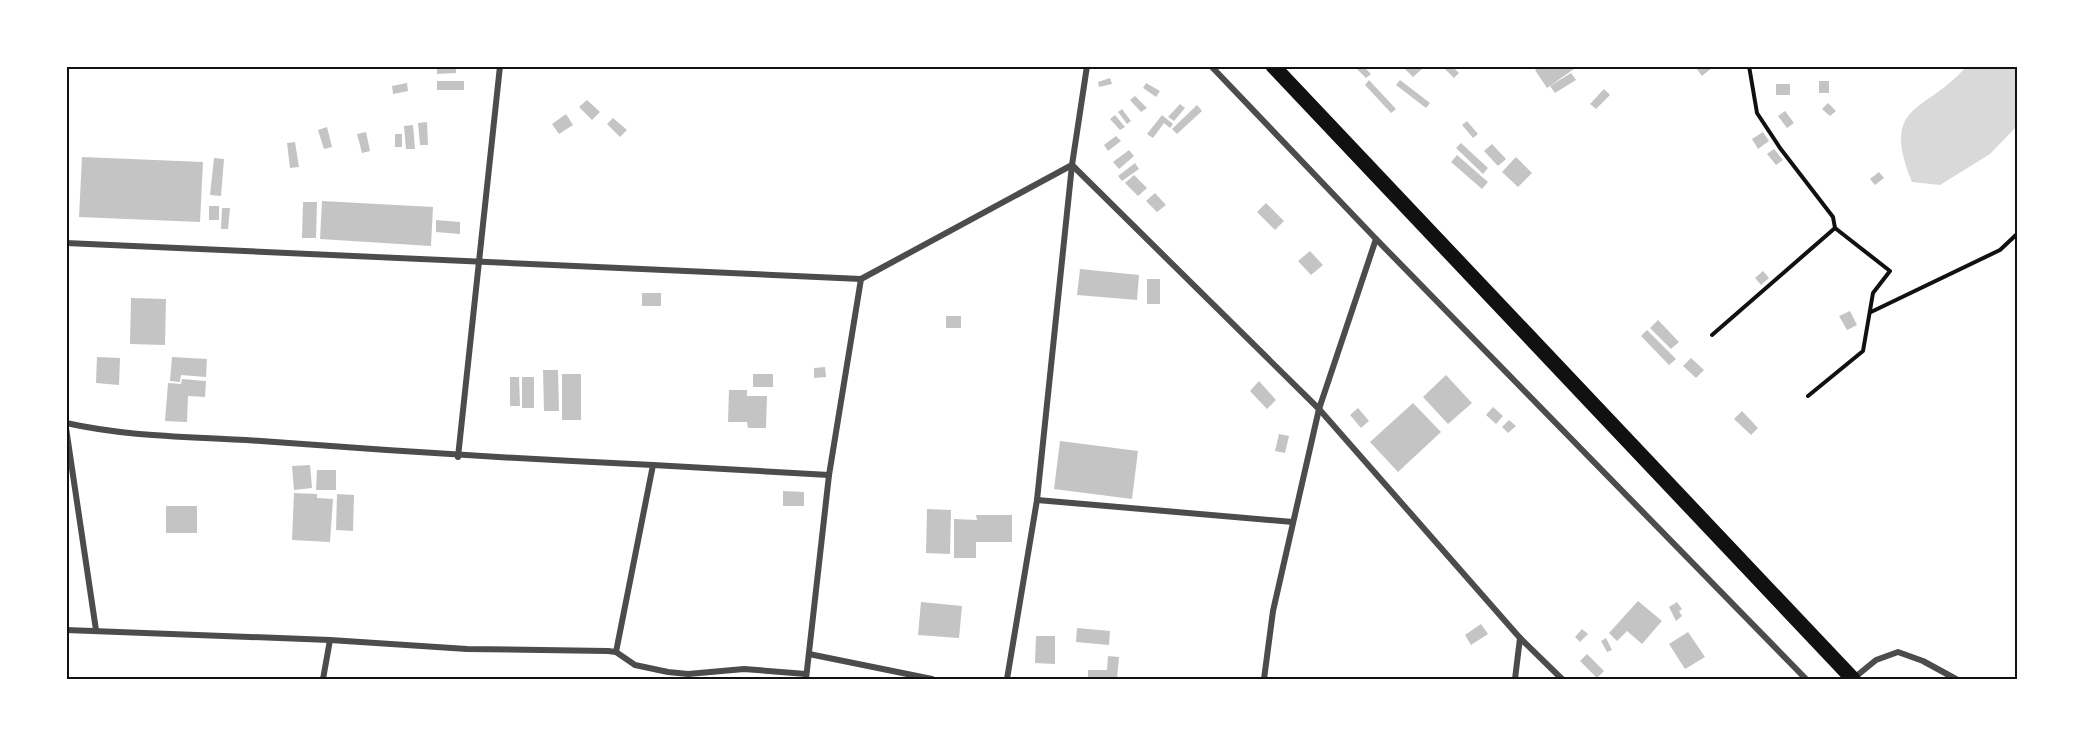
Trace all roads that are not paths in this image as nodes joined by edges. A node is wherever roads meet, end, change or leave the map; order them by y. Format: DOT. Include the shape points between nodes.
graph roads {
  1 [pos="500,66"];
  2 [pos="1086,66"];
  3 [pos="1211,66"];
  4 [pos="1273,66"];
  5 [pos="1072,165"];
  6 [pos="1376,240"];
  7 [pos="66,243"];
  8 [pos="478,261"];
  9 [pos="861,279"];
  10 [pos="1319,409"];
  11 [pos="66,423"];
  12 [pos="66,428"];
  13 [pos="458,457"];
  14 [pos="653,465"];
  15 [pos="829,475"];
  16 [pos="1037,500"];
  17 [pos="1293,522"];
  18 [pos="66,630"];
  19 [pos="96,630"];
  20 [pos="1520,638"];
  21 [pos="330,640"];
  22 [pos="616,652"];
  23 [pos="809,654"];
  24 [pos="806,677"];
  25 [pos="323,679"];
  26 [pos="932,679"];
  27 [pos="1007,679"];
  28 [pos="1264,679"];
  29 [pos="1515,679"];
  30 [pos="1562,679"];
  31 [pos="1806,679"];
  32 [pos="1853,679"];
  33 [pos="1956,679"];
  1 -- 8 [label="street"];
  2 -- 5 [label="street"];
  3 -- 6 [label="street"];
  4 -- 32 [label="main road"];
  5 -- 9 [label="street"];
  5 -- 10 [label="street"];
  5 -- 16 [label="street"];
  6 -- 10 [label="street"];
  6 -- 31 [label="street"];
  7 -- 8 [label="street"];
  8 -- 9 [label="street"];
  8 -- 13 [label="street"];
  9 -- 15 [label="street"];
  10 -- 17 [label="street"];
  10 -- 20 [label="street"];
  11 -- 13 [label="street" via="113,433"];
  12 -- 19 [label="street"];
  13 -- 14 [label="street"];
  14 -- 15 [label="street"];
  14 -- 22 [label="street"];
  15 -- 23 [label="street"];
  16 -- 17 [label="street"];
  16 -- 27 [label="street"];
  17 -- 28 [label="street" via="1273,611"];
  18 -- 19 [label="street"];
  19 -- 21 [label="street"];
  20 -- 29 [label="street"];
  20 -- 30 [label="street"];
  21 -- 22 [label="street" via="467,649"];
  21 -- 25 [label="street"];
  22 -- 24 [label="street" via="634,665 668,672 744,669"];
  23 -- 24 [label="street"];
  23 -- 26 [label="street"];
  32 -- 33 [label="street" via="1876,660 1898,652"];
}
